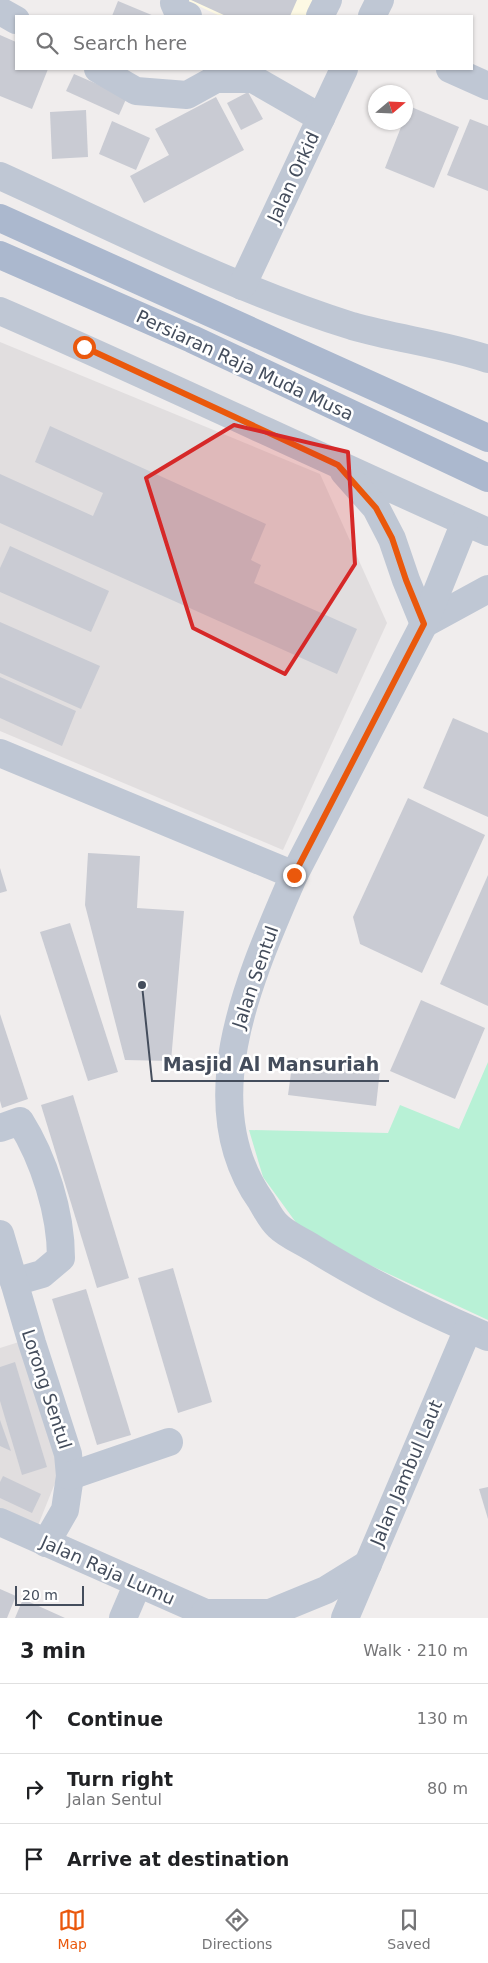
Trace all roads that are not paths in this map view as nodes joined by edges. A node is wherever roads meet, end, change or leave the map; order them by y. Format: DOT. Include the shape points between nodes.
graph roads {
  1 [pos="175,0"];
  2 [pos="328,0"];
  3 [pos="380,0"];
  4 [pos="0,11"];
  5 [pos="186,15"];
  6 [pos="320,15"];
  7 [pos="372,15"];
  8 [pos="15,19"];
  9 [pos="100,70"];
  10 [pos="452,70"];
  11 [pos="338,72"];
  12 [pos="488,86"];
  13 [pos="321,118"];
  14 [pos="0,176"];
  15 [pos="0,218"];
  16 [pos="0,255"];
  17 [pos="242,286"];
  18 [pos="0,311"];
  19 [pos="488,359"];
  20 [pos="488,438"];
  21 [pos="338,465"];
  22 [pos="488,478"];
  23 [pos="477,527"];
  24 [pos="488,589"];
  25 [pos="424,624"];
  26 [pos="0,753"];
  27 [pos="294,875"];
  28 [pos="0,1128"];
  29 [pos="0,1234"];
  30 [pos="14,1282"];
  31 [pos="478,1333"];
  32 [pos="169,1442"];
  33 [pos="70,1476"];
  34 [pos="0,1522"];
  35 [pos="46,1543"];
  36 [pos="368,1564"];
  37 [pos="138,1583"];
  38 [pos="211,1616"];
  39 [pos="123,1618"];
  40 [pos="345,1618"];
  1 -- 5 [label="street" via="178,12"];
  2 -- 6 [label="street"];
  3 -- 7 [label="street"];
  4 -- 8 [label="street"];
  9 -- 13 [label="street" via="136,91 187,96 216,79 253,78"];
  10 -- 12 [label="street"];
  11 -- 13 [label="street, Jalan Orkid"];
  13 -- 17 [label="street, Jalan Orkid"];
  14 -- 17 [label="street"];
  15 -- 20 [label="main road, Persiaran Raja Muda Musa"];
  16 -- 22 [label="main road, Persiaran Raja Muda Musa" via="192,339"];
  17 -- 19 [label="street" via="352,326"];
  18 -- 21 [label="street"];
  21 -- 23 [label="street"];
  21 -- 25 [label="street" via="376,508 392,538"];
  23 -- 25 [label="street, Jalan Sentul"];
  24 -- 25 [label="street"];
  25 -- 27 [label="street, Jalan Sentul"];
  26 -- 27 [label="street"];
  27 -- 31 [label="street, Jalan Sentul" via="246,994 232,1050 230,1103 233,1137 243,1169 254,1192 278,1226 342,1266"];
  28 -- 30 [label="street" via="20,1121 33,1141 61,1235 61,1258 42,1274"];
  29 -- 30 [label="street, Lorong Sentul"];
  30 -- 33 [label="street, Lorong Sentul" via="68,1454"];
  31 -- 36 [label="street, Jalan Jambul Laut"];
  32 -- 33 [label="street"];
  33 -- 35 [label="street, Lorong Sentul" via="65,1510"];
  34 -- 35 [label="street, Jalan Raja Lumu"];
  35 -- 37 [label="street, Jalan Raja Lumu"];
  36 -- 38 [label="street" via="326,1590 270,1613"];
  36 -- 40 [label="street, Jalan Jambul Laut"];
  37 -- 38 [label="street, Jalan Raja Lumu"];
  37 -- 39 [label="street"];
}
